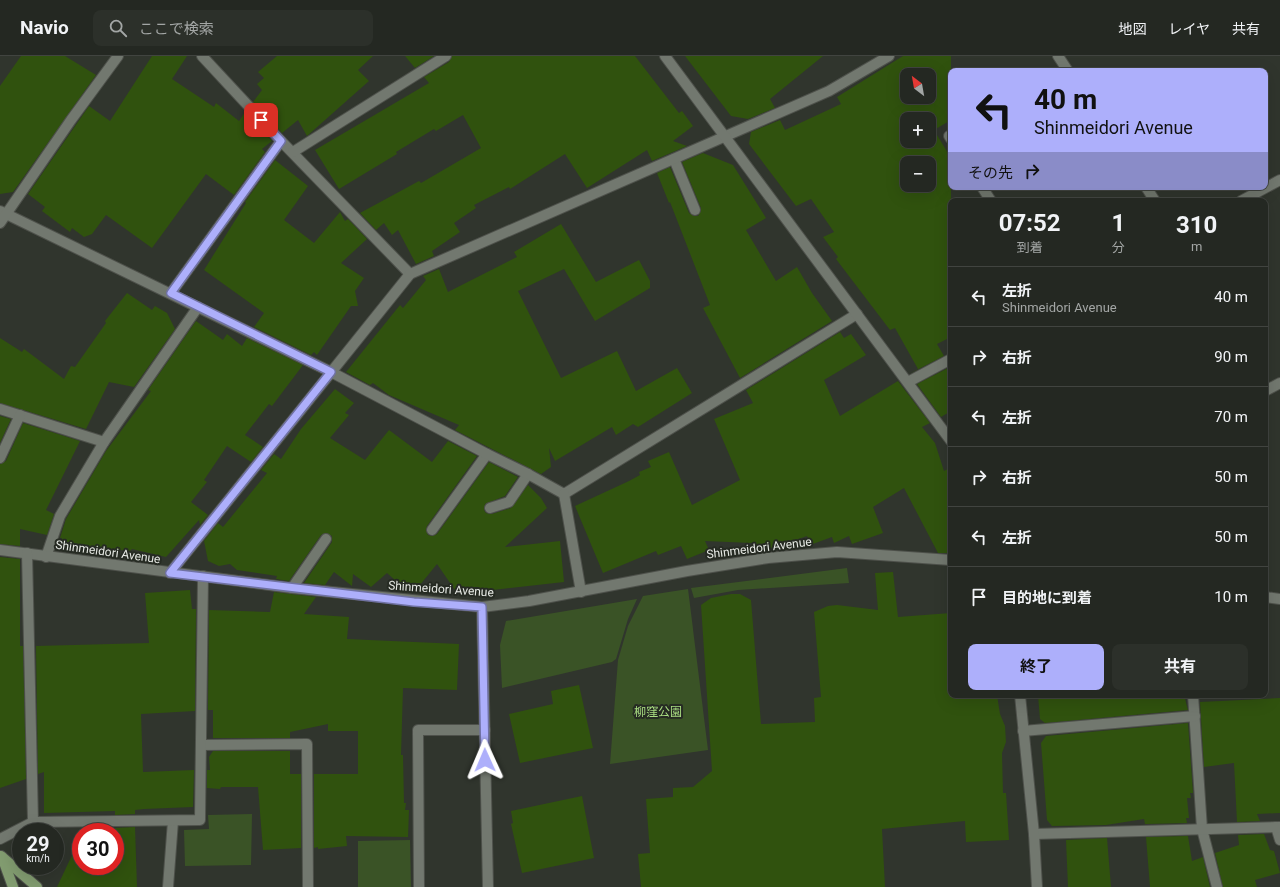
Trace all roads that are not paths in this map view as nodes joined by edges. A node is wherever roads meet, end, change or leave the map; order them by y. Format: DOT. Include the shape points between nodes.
graph roads {
  1 [pos="118,56"];
  2 [pos="202,56"];
  3 [pos="446,56"];
  4 [pos="665,56"];
  5 [pos="889,56"];
  6 [pos="1058,56"];
  7 [pos="1066,68"];
  8 [pos="726,137"];
  9 [pos="281,141"];
  10 [pos="293,152"];
  11 [pos="674,159"];
  12 [pos="1280,180"];
  13 [pos="1268,186"];
  14 [pos="1261,190"];
  15 [pos="1247,198"];
  16 [pos="695,210"];
  17 [pos="2,216"];
  18 [pos="410,274"];
  19 [pos="171,293"];
  20 [pos="198,307"];
  21 [pos="857,314"];
  22 [pos="948,360"];
  23 [pos="331,372"];
  24 [pos="908,382"];
  25 [pos="1280,383"];
  26 [pos="1268,389"];
  27 [pos="0,409"];
  28 [pos="20,415"];
  29 [pos="948,437"];
  30 [pos="104,442"];
  31 [pos="487,454"];
  32 [pos="0,458"];
  33 [pos="528,474"];
  34 [pos="564,494"];
  35 [pos="490,508"];
  36 [pos="432,530"];
  37 [pos="326,539"];
  38 [pos="0,550"];
  39 [pos="26,553"];
  40 [pos="46,557"];
  41 [pos="948,560"];
  42 [pos="170,573"];
  43 [pos="203,576"];
  44 [pos="292,588"];
  45 [pos="581,592"];
  46 [pos="1268,597"];
  47 [pos="1280,599"];
  48 [pos="482,607"];
  49 [pos="1020,698"];
  50 [pos="1193,698"];
  51 [pos="1195,716"];
  52 [pos="485,730"];
  53 [pos="1023,731"];
  54 [pos="201,745"];
  55 [pos="172,821"];
  56 [pos="33,822"];
  57 [pos="1278,827"];
  58 [pos="1202,829"];
  59 [pos="1034,834"];
  60 [pos="0,839"];
  61 [pos="1280,840"];
  62 [pos="1,855"];
  63 [pos="13,887"];
  64 [pos="37,887"];
  65 [pos="168,887"];
  66 [pos="308,887"];
  67 [pos="420,887"];
  68 [pos="488,887"];
  69 [pos="1037,887"];
  70 [pos="1217,887"];
  1 -- 17 [label="street"];
  2 -- 9 [label="street"];
  3 -- 10 [label="street"];
  4 -- 8 [label="street"];
  5 -- 8 [label="street" via="829,92"];
  6 -- 7 [label="street"];
  8 -- 11 [label="street"];
  8 -- 21 [label="street"];
  9 -- 10 [label="street"];
  9 -- 19 [label="street"];
  10 -- 18 [label="street"];
  11 -- 16 [label="street"];
  11 -- 18 [label="street"];
  12 -- 13 [label="street"];
  14 -- 15 [label="street"];
  17 -- 19 [label="street"];
  18 -- 23 [label="street"];
  19 -- 20 [label="street"];
  20 -- 23 [label="street"];
  20 -- 30 [label="street"];
  21 -- 24 [label="street"];
  21 -- 34 [label="street"];
  22 -- 24 [label="street"];
  23 -- 31 [label="street"];
  23 -- 42 [label="street"];
  24 -- 29 [label="street"];
  25 -- 26 [label="street"];
  27 -- 28 [label="street"];
  28 -- 30 [label="street"];
  28 -- 32 [label="street"];
  30 -- 40 [label="street" via="60,516"];
  31 -- 33 [label="street"];
  31 -- 36 [label="street"];
  33 -- 34 [label="street"];
  33 -- 35 [label="street" via="509,502"];
  34 -- 45 [label="street"];
  37 -- 44 [label="street"];
  38 -- 39 [label="street, Shinmeidori Avenue"];
  39 -- 40 [label="street, Shinmeidori Avenue"];
  39 -- 56 [label="street"];
  40 -- 42 [label="street, Shinmeidori Avenue"];
  41 -- 45 [label="street, Shinmeidori Avenue" via="837,552 768,558"];
  42 -- 43 [label="street, Shinmeidori Avenue"];
  43 -- 44 [label="street, Shinmeidori Avenue"];
  43 -- 54 [label="street"];
  44 -- 48 [label="street, Shinmeidori Avenue"];
  45 -- 48 [label="street, Shinmeidori Avenue"];
  46 -- 47 [label="street"];
  48 -- 52 [label="street"];
  49 -- 53 [label="street"];
  50 -- 51 [label="street"];
  51 -- 53 [label="street"];
  51 -- 58 [label="street"];
  52 -- 67 [label="street" via="418,730"];
  52 -- 68 [label="street"];
  53 -- 59 [label="street"];
  54 -- 55 [label="street" via="200,820"];
  54 -- 66 [label="street" via="307,744"];
  55 -- 56 [label="street"];
  55 -- 65 [label="street"];
  56 -- 60 [label="street"];
  57 -- 58 [label="street"];
  57 -- 61 [label="street"];
  58 -- 59 [label="street"];
  58 -- 70 [label="street"];
  59 -- 69 [label="street"];
  62 -- 63 [label="main road"];
  62 -- 64 [label="main road"];
}
